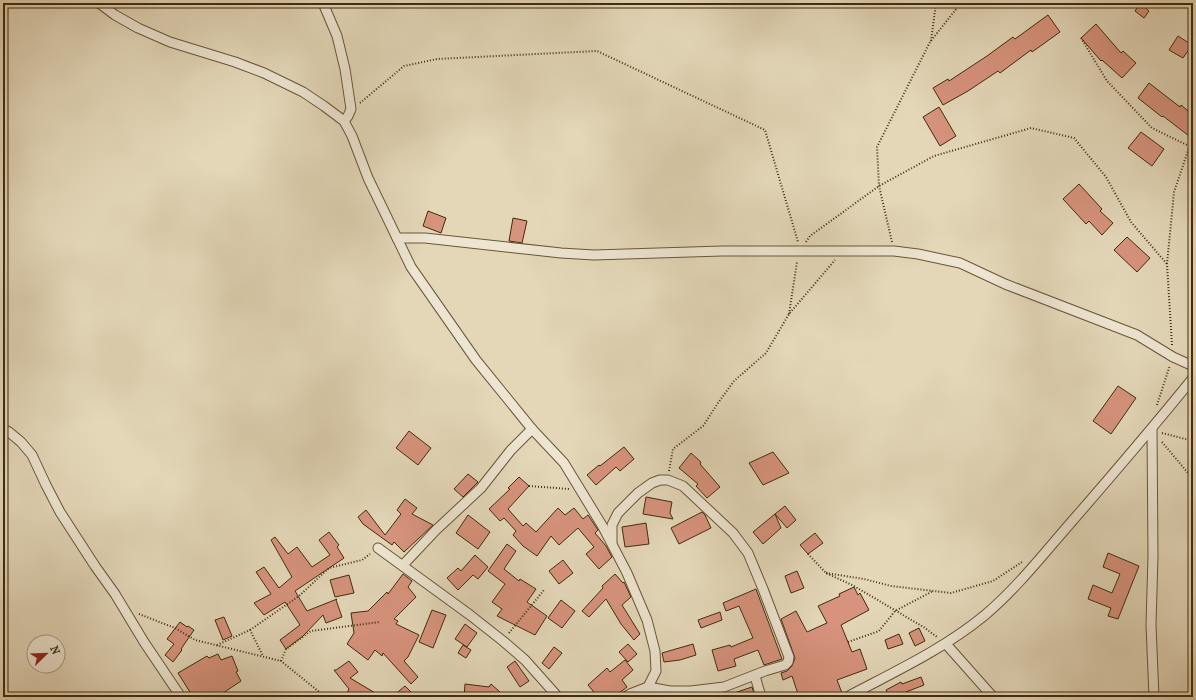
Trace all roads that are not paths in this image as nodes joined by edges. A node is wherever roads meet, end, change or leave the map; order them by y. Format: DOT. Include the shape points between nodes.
graph roads {
  1 [pos="99,3"];
  2 [pos="323,3"];
  3 [pos="344,121"];
  4 [pos="397,238"];
  5 [pos="1193,366"];
  6 [pos="1193,378"];
  7 [pos="3,429"];
  8 [pos="532,429"];
  9 [pos="1152,430"];
  10 [pos="612,545"];
  11 [pos="378,548"];
  12 [pos="403,565"];
  13 [pos="946,644"];
  14 [pos="755,676"];
  15 [pos="648,687"];
  16 [pos="181,697"];
  17 [pos="558,697"];
  18 [pos="625,697"];
  19 [pos="651,697"];
  20 [pos="761,697"];
  21 [pos="847,697"];
  22 [pos="993,697"];
  23 [pos="1154,697"];
  1 -- 3 [label="street" via="138,28 170,42 264,73 303,92"];
  2 -- 3 [label="street" via="337,36 345,69 351,109"];
  3 -- 4 [label="street"];
  4 -- 5 [label="street" via="425,238 594,255 722,251 894,251 918,254 960,262 1005,284 1137,335"];
  4 -- 8 [label="street" via="411,267 459,337"];
  6 -- 9 [label="street"];
  7 -- 16 [label="street" via="21,442 32,455 60,512"];
  8 -- 10 [label="street" via="564,463"];
  8 -- 12 [label="street" via="511,450 481,488"];
  9 -- 13 [label="street" via="1009,593"];
  9 -- 23 [label="street" via="1151,625"];
  10 -- 14 [label="street" via="612,525 618,513 652,483 668,480 683,486 697,498 733,533 748,553 787,650 788,662 785,665"];
  10 -- 15 [label="street" via="647,620 655,651 656,671"];
  11 -- 12 [label="street"];
  12 -- 17 [label="street" via="503,641 525,660"];
  13 -- 21 [label="street"];
  13 -- 22 [label="street"];
  14 -- 15 [label="street" via="724,687 691,691"];
  14 -- 20 [label="street"];
  15 -- 18 [label="street"];
  15 -- 19 [label="street"];
}
